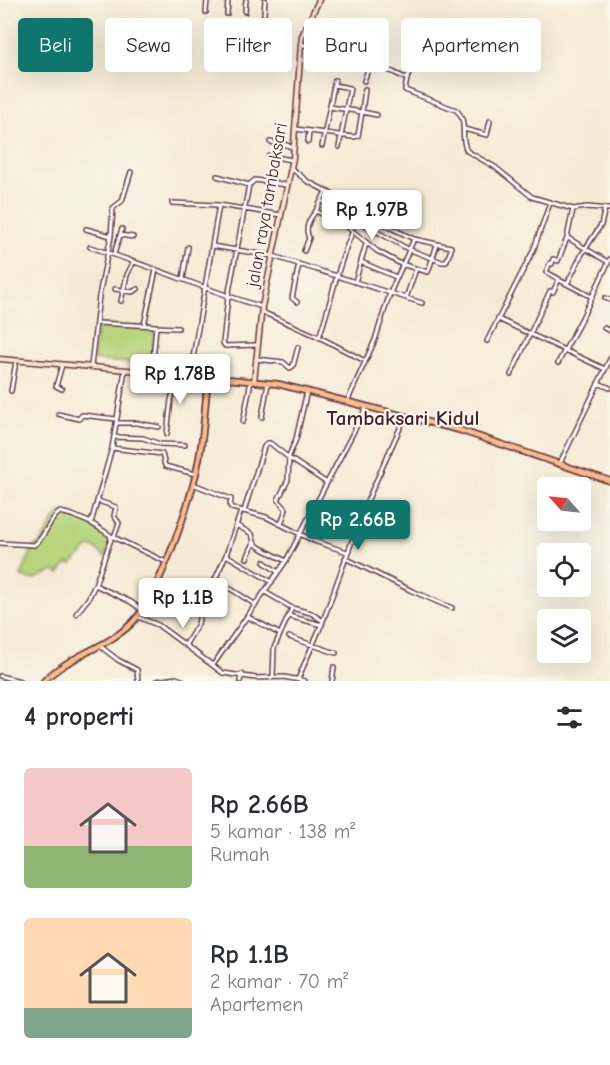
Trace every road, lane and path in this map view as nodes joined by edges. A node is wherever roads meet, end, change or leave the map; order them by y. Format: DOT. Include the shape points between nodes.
graph roads {
  1 [pos="207,0"];
  2 [pos="228,0"];
  3 [pos="246,0"];
  4 [pos="266,0"];
  5 [pos="319,0"];
  6 [pos="206,12"];
  7 [pos="245,12"];
  8 [pos="226,14"];
  9 [pos="264,14"];
  10 [pos="301,44"];
  11 [pos="304,45"];
  12 [pos="367,72"];
  13 [pos="389,72"];
  14 [pos="410,72"];
  15 [pos="407,79"];
  16 [pos="335,80"];
  17 [pos="364,81"];
  18 [pos="334,85"];
  19 [pos="365,89"];
  20 [pos="330,107"];
  21 [pos="346,110"];
  22 [pos="362,112"];
  23 [pos="377,115"];
  24 [pos="490,121"];
  25 [pos="296,129"];
  26 [pos="464,129"];
  27 [pos="309,131"];
  28 [pos="325,133"];
  29 [pos="341,135"];
  30 [pos="270,142"];
  31 [pos="308,142"];
  32 [pos="322,146"];
  33 [pos="339,147"];
  34 [pos="293,148"];
  35 [pos="269,156"];
  36 [pos="292,160"];
  37 [pos="291,168"];
  38 [pos="132,172"];
  39 [pos="218,176"];
  40 [pos="249,185"];
  41 [pos="286,185"];
  42 [pos="326,191"];
  43 [pos="322,201"];
  44 [pos="172,203"];
  45 [pos="550,203"];
  46 [pos="219,205"];
  47 [pos="360,208"];
  48 [pos="244,209"];
  49 [pos="573,209"];
  50 [pos="608,209"];
  51 [pos="316,211"];
  52 [pos="281,215"];
  53 [pos="354,219"];
  54 [pos="86,229"];
  55 [pos="122,229"];
  56 [pos="351,230"];
  57 [pos="120,235"];
  58 [pos="111,236"];
  59 [pos="133,237"];
  60 [pos="567,238"];
  61 [pos="414,239"];
  62 [pos="366,244"];
  63 [pos="437,244"];
  64 [pos="212,246"];
  65 [pos="90,247"];
  66 [pos="188,247"];
  67 [pos="585,248"];
  68 [pos="408,249"];
  69 [pos="236,250"];
  70 [pos="304,251"];
  71 [pos="108,253"];
  72 [pos="114,254"];
  73 [pos="273,256"];
  74 [pos="433,259"];
  75 [pos="134,261"];
  76 [pos="609,261"];
  77 [pos="361,262"];
  78 [pos="299,264"];
  79 [pos="401,264"];
  80 [pos="416,269"];
  81 [pos="156,270"];
  82 [pos="335,276"];
  83 [pos="396,277"];
  84 [pos="183,279"];
  85 [pos="558,280"];
  86 [pos="355,282"];
  87 [pos="567,284"];
  88 [pos="204,288"];
  89 [pos="115,289"];
  90 [pos="138,289"];
  91 [pos="123,290"];
  92 [pos="390,293"];
  93 [pos="228,297"];
  94 [pos="592,297"];
  95 [pos="406,298"];
  96 [pos="605,298"];
  97 [pos="610,300"];
  98 [pos="121,301"];
  99 [pos="297,302"];
  100 [pos="422,303"];
  101 [pos="262,310"];
  102 [pos="498,319"];
  103 [pos="96,323"];
  104 [pos="144,325"];
  105 [pos="156,327"];
  106 [pos="178,328"];
  107 [pos="604,328"];
  108 [pos="610,331"];
  109 [pos="531,335"];
  110 [pos="320,337"];
  111 [pos="487,341"];
  112 [pos="257,345"];
  113 [pos="298,347"];
  114 [pos="565,350"];
  115 [pos="0,359"];
  116 [pos="256,359"];
  117 [pos="610,359"];
  118 [pos="16,361"];
  119 [pos="365,361"];
  120 [pos="558,363"];
  121 [pos="62,365"];
  122 [pos="91,366"];
  123 [pos="605,369"];
  124 [pos="125,370"];
  125 [pos="152,372"];
  126 [pos="178,373"];
  127 [pos="190,375"];
  128 [pos="511,375"];
  129 [pos="208,377"];
  130 [pos="253,381"];
  131 [pos="268,383"];
  132 [pos="598,383"];
  133 [pos="62,388"];
  134 [pos="610,388"];
  135 [pos="11,391"];
  136 [pos="307,392"];
  137 [pos="347,402"];
  138 [pos="366,408"];
  139 [pos="58,414"];
  140 [pos="262,417"];
  141 [pos="405,417"];
  142 [pos="116,421"];
  143 [pos="243,422"];
  144 [pos="159,427"];
  145 [pos="167,434"];
  146 [pos="114,437"];
  147 [pos="185,445"];
  148 [pos="112,448"];
  149 [pos="289,458"];
  150 [pos="560,464"];
  151 [pos="195,474"];
  152 [pos="610,481"];
  153 [pos="327,483"];
  154 [pos="193,484"];
  155 [pos="98,501"];
  156 [pos="242,511"];
  157 [pos="91,523"];
  158 [pos="281,524"];
  159 [pos="236,525"];
  160 [pos="301,534"];
  161 [pos="112,536"];
  162 [pos="254,542"];
  163 [pos="0,543"];
  164 [pos="347,552"];
  165 [pos="226,555"];
  166 [pos="247,558"];
  167 [pos="345,558"];
  168 [pos="286,561"];
  169 [pos="166,562"];
  170 [pos="264,562"];
  171 [pos="278,573"];
  172 [pos="215,579"];
  173 [pos="272,582"];
  174 [pos="95,585"];
  175 [pos="265,592"];
  176 [pos="256,605"];
  177 [pos="292,608"];
  178 [pos="452,608"];
  179 [pos="142,610"];
  180 [pos="76,615"];
  181 [pos="247,616"];
  182 [pos="289,616"];
  183 [pos="138,617"];
  184 [pos="322,623"];
  185 [pos="280,634"];
  186 [pos="289,637"];
  187 [pos="186,644"];
  188 [pos="313,644"];
  189 [pos="98,645"];
  190 [pos="336,653"];
  191 [pos="213,665"];
  192 [pos="334,667"];
  193 [pos="242,674"];
  194 [pos="0,676"];
  195 [pos="273,678"];
  196 [pos="175,679"];
  197 [pos="298,679"];
  198 [pos="20,681"];
  199 [pos="44,681"];
  200 [pos="138,681"];
  201 [pos="156,681"];
  202 [pos="184,681"];
  203 [pos="240,681"];
  204 [pos="305,681"];
  205 [pos="332,681"];
  1 -- 6 [label="street"];
  2 -- 8 [label="street"];
  3 -- 7 [label="street"];
  4 -- 9 [label="street"];
  5 -- 10 [label="street, jalan raya tambaksari"];
  10 -- 11 [label="street"];
  10 -- 25 [label="street, jalan raya tambaksari"];
  12 -- 17 [label="street"];
  13 -- 15 [label="street"];
  14 -- 15 [label="street"];
  15 -- 26 [label="street" via="405,90 460,114"];
  16 -- 18 [label="street"];
  18 -- 20 [label="street"];
  18 -- 21 [label="street" via="350,88"];
  19 -- 22 [label="street"];
  20 -- 21 [label="street"];
  20 -- 28 [label="street"];
  21 -- 22 [label="street"];
  21 -- 29 [label="street"];
  22 -- 23 [label="street"];
  22 -- 29 [label="street" via="358,136"];
  24 -- 26 [label="street" via="487,135"];
  25 -- 27 [label="street"];
  25 -- 34 [label="street, jalan raya tambaksari"];
  26 -- 45 [label="street" via="467,151 495,167 528,195"];
  27 -- 28 [label="street"];
  27 -- 31 [label="street"];
  28 -- 29 [label="street"];
  28 -- 32 [label="street"];
  29 -- 33 [label="street"];
  30 -- 34 [label="street"];
  34 -- 36 [label="street, jalan raya tambaksari"];
  35 -- 36 [label="street"];
  36 -- 37 [label="street, jalan raya tambaksari"];
  37 -- 41 [label="street, jalan raya tambaksari"];
  37 -- 42 [label="street"];
  38 -- 58 [label="street" via="122,201 114,206"];
  39 -- 40 [label="street"];
  40 -- 41 [label="street" via="255,180"];
  40 -- 48 [label="street"];
  41 -- 52 [label="street, jalan raya tambaksari"];
  42 -- 43 [label="street"];
  42 -- 47 [label="street"];
  43 -- 51 [label="street"];
  43 -- 53 [label="street"];
  44 -- 46 [label="street"];
  45 -- 49 [label="street"];
  45 -- 102 [label="street" via="533,251"];
  46 -- 48 [label="street"];
  46 -- 64 [label="street"];
  47 -- 53 [label="street"];
  47 -- 61 [label="street"];
  48 -- 52 [label="street"];
  48 -- 69 [label="street"];
  49 -- 50 [label="street"];
  49 -- 60 [label="street"];
  50 -- 67 [label="street"];
  51 -- 56 [label="street"];
  51 -- 70 [label="street" via="307,225 309,238"];
  52 -- 73 [label="street, jalan raya tambaksari"];
  53 -- 56 [label="street"];
  53 -- 68 [label="street"];
  54 -- 58 [label="street"];
  55 -- 57 [label="street"];
  56 -- 62 [label="street"];
  56 -- 82 [label="street"];
  57 -- 59 [label="street"];
  57 -- 72 [label="street"];
  58 -- 71 [label="street"];
  60 -- 67 [label="street"];
  60 -- 85 [label="street" via="558,261 554,259 546,272"];
  61 -- 63 [label="street"];
  61 -- 68 [label="street"];
  62 -- 77 [label="street"];
  62 -- 79 [label="street"];
  63 -- 74 [label="street"];
  63 -- 74 [label="street" via="451,250 445,263"];
  64 -- 69 [label="street"];
  64 -- 88 [label="street"];
  65 -- 71 [label="street"];
  66 -- 84 [label="street"];
  67 -- 76 [label="street"];
  67 -- 87 [label="street"];
  68 -- 74 [label="street"];
  68 -- 79 [label="street"];
  69 -- 73 [label="street"];
  69 -- 93 [label="street"];
  71 -- 72 [label="street"];
  71 -- 103 [label="street"];
  72 -- 75 [label="street"];
  73 -- 78 [label="street"];
  73 -- 101 [label="street, jalan raya tambaksari"];
  74 -- 80 [label="street" via="428,272"];
  75 -- 81 [label="street"];
  75 -- 91 [label="street"];
  76 -- 94 [label="street"];
  77 -- 83 [label="street"];
  77 -- 86 [label="street"];
  78 -- 82 [label="street"];
  78 -- 99 [label="street" via="291,298"];
  79 -- 80 [label="street"];
  79 -- 83 [label="street"];
  80 -- 95 [label="street"];
  81 -- 84 [label="street"];
  81 -- 104 [label="street"];
  82 -- 86 [label="street"];
  82 -- 110 [label="street"];
  83 -- 92 [label="street"];
  84 -- 88 [label="street"];
  85 -- 87 [label="street"];
  85 -- 109 [label="street"];
  86 -- 92 [label="street"];
  87 -- 94 [label="street"];
  88 -- 93 [label="street"];
  88 -- 127 [label="street"];
  89 -- 91 [label="street"];
  90 -- 91 [label="street"];
  91 -- 98 [label="street"];
  92 -- 95 [label="street"];
  92 -- 119 [label="street"];
  93 -- 101 [label="street"];
  93 -- 112 [label="street" via="223,344"];
  94 -- 114 [label="street"];
  95 -- 100 [label="street"];
  96 -- 97 [label="street"];
  101 -- 110 [label="street"];
  101 -- 112 [label="street, jalan raya tambaksari"];
  102 -- 109 [label="street"];
  102 -- 111 [label="street"];
  103 -- 104 [label="street"];
  103 -- 122 [label="street"];
  104 -- 105 [label="street"];
  105 -- 106 [label="street"];
  105 -- 125 [label="street"];
  107 -- 108 [label="street"];
  109 -- 114 [label="street"];
  109 -- 128 [label="street"];
  110 -- 119 [label="street"];
  112 -- 116 [label="street, jalan raya tambaksari"];
  113 -- 116 [label="street" via="290,368 283,362"];
  114 -- 120 [label="street"];
  114 -- 123 [label="street"];
  115 -- 118 [label="street"];
  116 -- 130 [label="street, jalan raya tambaksari"];
  117 -- 123 [label="street"];
  118 -- 121 [label="street"];
  118 -- 135 [label="street"];
  119 -- 137 [label="street"];
  121 -- 122 [label="street"];
  121 -- 133 [label="street" via="56,386"];
  122 -- 124 [label="street"];
  123 -- 132 [label="street"];
  124 -- 125 [label="street"];
  124 -- 142 [label="street"];
  125 -- 126 [label="street"];
  126 -- 127 [label="street"];
  126 -- 145 [label="street"];
  127 -- 129 [label="street"];
  129 -- 130 [label="main road"];
  129 -- 151 [label="main road"];
  130 -- 131 [label="main road"];
  130 -- 143 [label="street"];
  131 -- 136 [label="main road"];
  131 -- 140 [label="street"];
  132 -- 134 [label="street"];
  132 -- 150 [label="street"];
  136 -- 137 [label="main road"];
  136 -- 149 [label="street"];
  137 -- 138 [label="main road"];
  138 -- 141 [label="main road"];
  138 -- 153 [label="street"];
  139 -- 142 [label="street"];
  141 -- 150 [label="main road" via="483,437"];
  141 -- 164 [label="street"];
  142 -- 144 [label="street"];
  142 -- 146 [label="street"];
  146 -- 147 [label="street"];
  146 -- 148 [label="street"];
  148 -- 151 [label="street" via="162,454 165,466"];
  148 -- 155 [label="street"];
  149 -- 153 [label="street"];
  149 -- 156 [label="street" via="270,443 265,446"];
  149 -- 158 [label="street" via="288,480 278,500 286,509"];
  150 -- 152 [label="main road"];
  151 -- 154 [label="main road"];
  153 -- 160 [label="street"];
  154 -- 156 [label="street" via="231,499 230,507"];
  154 -- 169 [label="main road"];
  155 -- 157 [label="street"];
  155 -- 161 [label="street" via="116,507 114,516 119,523"];
  156 -- 158 [label="street"];
  156 -- 159 [label="street"];
  157 -- 161 [label="street"];
  157 -- 163 [label="street" via="60,512 34,545"];
  158 -- 160 [label="street"];
  159 -- 162 [label="street" via="252,534"];
  159 -- 165 [label="street"];
  160 -- 164 [label="street"];
  160 -- 168 [label="street"];
  161 -- 169 [label="street"];
  161 -- 174 [label="street"];
  162 -- 166 [label="street"];
  162 -- 168 [label="street"];
  164 -- 167 [label="street"];
  165 -- 172 [label="street"];
  165 -- 173 [label="street"];
  167 -- 178 [label="street"];
  167 -- 184 [label="street"];
  168 -- 171 [label="street"];
  169 -- 179 [label="main road"];
  170 -- 171 [label="street"];
  171 -- 173 [label="street"];
  172 -- 176 [label="street"];
  172 -- 187 [label="street"];
  173 -- 175 [label="street"];
  174 -- 179 [label="street"];
  174 -- 180 [label="street"];
  175 -- 176 [label="street"];
  175 -- 177 [label="street"];
  176 -- 181 [label="street"];
  177 -- 182 [label="street"];
  177 -- 184 [label="street" via="311,613"];
  179 -- 183 [label="main road"];
  181 -- 185 [label="street"];
  181 -- 191 [label="street"];
  182 -- 184 [label="street"];
  182 -- 185 [label="street"];
  183 -- 187 [label="street"];
  183 -- 189 [label="main road"];
  184 -- 188 [label="street"];
  185 -- 195 [label="street" via="273,653"];
  186 -- 188 [label="street"];
  187 -- 191 [label="street"];
  188 -- 190 [label="street"];
  188 -- 197 [label="street"];
  189 -- 199 [label="main road"];
  189 -- 200 [label="street" via="137,669"];
  191 -- 193 [label="street" via="223,673"];
  192 -- 205 [label="street"];
  193 -- 195 [label="street"];
  193 -- 203 [label="street"];
  194 -- 198 [label="street"];
  195 -- 197 [label="street"];
  196 -- 201 [label="street"];
  196 -- 202 [label="street"];
  197 -- 204 [label="street"];
}
